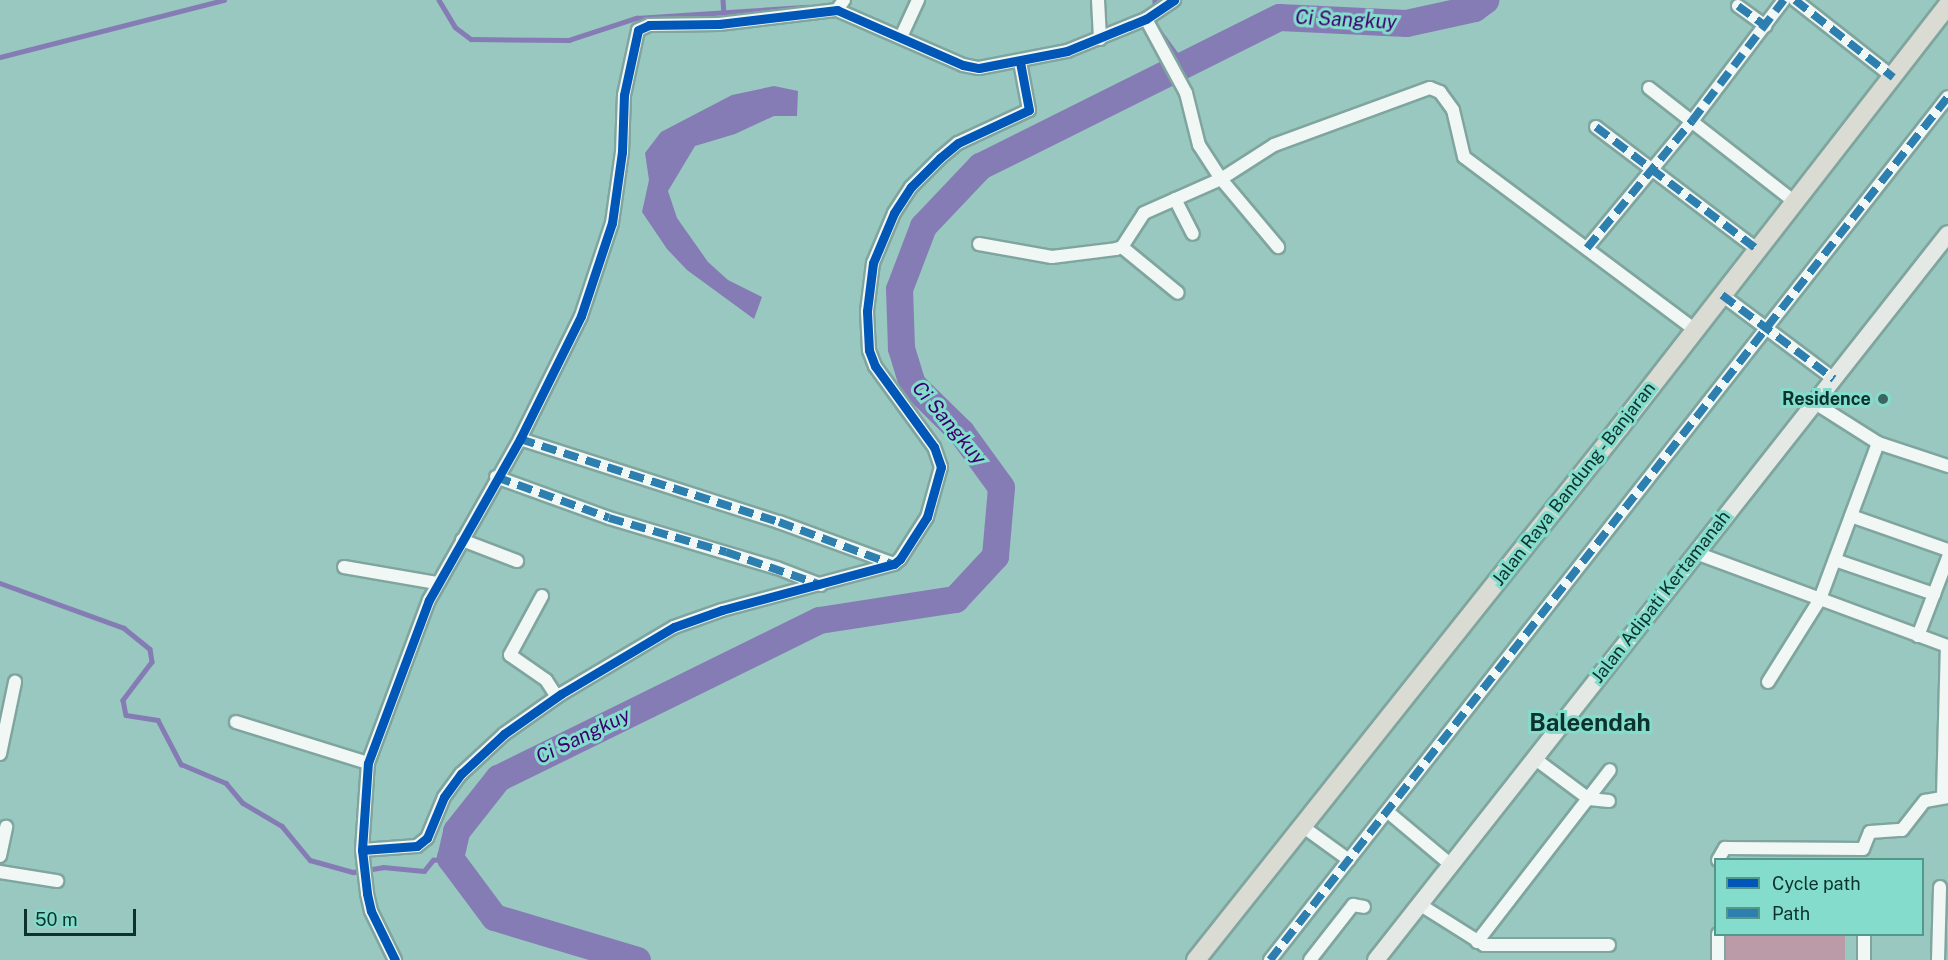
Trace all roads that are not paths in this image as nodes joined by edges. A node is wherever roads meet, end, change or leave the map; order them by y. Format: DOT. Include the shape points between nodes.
graph roads {
  1 [pos="918,0"];
  2 [pos="1098,0"];
  3 [pos="1174,0"];
  4 [pos="1784,0"];
  5 [pos="1795,0"];
  6 [pos="840,5"];
  7 [pos="1948,5"];
  8 [pos="1738,6"];
  9 [pos="1148,24"];
  10 [pos="1767,26"];
  11 [pos="901,37"];
  12 [pos="1100,39"];
  13 [pos="1020,62"];
  14 [pos="1893,77"];
  15 [pos="1649,88"];
  16 [pos="1948,97"];
  17 [pos="1692,122"];
  18 [pos="1596,127"];
  19 [pos="1654,168"];
  20 [pos="1221,179"];
  21 [pos="1175,199"];
  22 [pos="1795,202"];
  23 [pos="1193,234"];
  24 [pos="1948,234"];
  25 [pos="978,244"];
  26 [pos="1122,247"];
  27 [pos="1278,247"];
  28 [pos="1587,248"];
  29 [pos="1758,250"];
  30 [pos="1178,293"];
  31 [pos="1722,295"];
  32 [pos="1695,330"];
  33 [pos="1767,331"];
  34 [pos="1834,379"];
  35 [pos="1815,403"];
  36 [pos="520,439"];
  37 [pos="1878,443"];
  38 [pos="1948,466"];
  39 [pos="496,477"];
  40 [pos="1851,516"];
  41 [pos="462,540"];
  42 [pos="1948,550"];
  43 [pos="1696,553"];
  44 [pos="1948,557"];
  45 [pos="1835,560"];
  46 [pos="517,561"];
  47 [pos="894,564"];
  48 [pos="344,567"];
  49 [pos="437,583"];
  50 [pos="821,585"];
  51 [pos="1934,594"];
  52 [pos="542,596"];
  53 [pos="1820,599"];
  54 [pos="1918,636"];
  55 [pos="1947,646"];
  56 [pos="15,682"];
  57 [pos="1768,682"];
  58 [pos="557,697"];
  59 [pos="236,722"];
  60 [pos="1946,734"];
  61 [pos="0,754"];
  62 [pos="1534,758"];
  63 [pos="368,763"];
  64 [pos="1610,770"];
  65 [pos="1946,796"];
  66 [pos="1589,799"];
  67 [pos="1609,801"];
  68 [pos="1388,812"];
  69 [pos="1302,826"];
  70 [pos="6,827"];
  71 [pos="1863,854"];
  72 [pos="0,856"];
  73 [pos="1719,858"];
  74 [pos="1349,860"];
  75 [pos="363,862"];
  76 [pos="1450,864"];
  77 [pos="0,872"];
  78 [pos="57,881"];
  79 [pos="1940,887"];
  80 [pos="1419,904"];
  81 [pos="1364,907"];
  82 [pos="1718,936"];
  83 [pos="1864,936"];
  84 [pos="1477,942"];
  85 [pos="1609,945"];
  86 [pos="395,960"];
  87 [pos="1196,960"];
  88 [pos="1270,960"];
  89 [pos="1310,960"];
  90 [pos="1376,960"];
  91 [pos="1718,960"];
  92 [pos="1864,960"];
  93 [pos="1938,960"];
  1 -- 11 [label="street"];
  2 -- 12 [label="street"];
  3 -- 9 [label="street"];
  4 -- 10 [label="street"];
  5 -- 14 [label="street"];
  6 -- 11 [label="street"];
  6 -- 36 [label="street" via="719,24 649,26 638,30 624,95 612,223 569,345"];
  7 -- 14 [label="main road, Jalan Raya Bandung - Banjaran"];
  8 -- 10 [label="street"];
  9 -- 12 [label="street"];
  9 -- 20 [label="street" via="1186,93 1199,146"];
  10 -- 17 [label="street"];
  11 -- 13 [label="street" via="971,67"];
  12 -- 13 [label="street"];
  13 -- 47 [label="street" via="1029,110 958,143 940,158 911,187 894,213 873,264 867,312 869,350 875,366 934,447 941,467 927,517"];
  14 -- 22 [label="main road, Jalan Raya Bandung - Banjaran"];
  15 -- 17 [label="street"];
  16 -- 33 [label="street"];
  17 -- 19 [label="street"];
  17 -- 22 [label="street"];
  18 -- 19 [label="street"];
  19 -- 28 [label="street"];
  19 -- 29 [label="street"];
  20 -- 21 [label="street"];
  20 -- 27 [label="street"];
  20 -- 28 [label="street" via="1274,145 1430,88 1440,92 1454,110 1464,157"];
  21 -- 23 [label="street"];
  21 -- 26 [label="street" via="1144,213"];
  22 -- 29 [label="main road, Jalan Raya Bandung - Banjaran"];
  24 -- 34 [label="main road, Jalan Adipati Kertamanah"];
  25 -- 26 [label="street" via="1052,256"];
  26 -- 30 [label="street"];
  28 -- 32 [label="street"];
  29 -- 31 [label="main road, Jalan Raya Bandung - Banjaran"];
  31 -- 32 [label="main road, Jalan Raya Bandung - Banjaran"];
  31 -- 33 [label="street"];
  32 -- 69 [label="main road, Jalan Raya Bandung - Banjaran"];
  33 -- 34 [label="street"];
  33 -- 68 [label="street"];
  34 -- 35 [label="main road, Jalan Adipati Kertamanah"];
  35 -- 37 [label="street"];
  35 -- 43 [label="main road, Jalan Adipati Kertamanah"];
  36 -- 39 [label="street"];
  36 -- 47 [label="street" via="779,522"];
  37 -- 38 [label="street"];
  37 -- 40 [label="street"];
  39 -- 41 [label="street"];
  39 -- 50 [label="street" via="609,518"];
  40 -- 42 [label="street"];
  40 -- 45 [label="street"];
  41 -- 46 [label="street"];
  41 -- 49 [label="street"];
  43 -- 53 [label="street"];
  43 -- 62 [label="main road, Jalan Adipati Kertamanah"];
  44 -- 51 [label="street"];
  45 -- 51 [label="street"];
  45 -- 53 [label="street"];
  47 -- 50 [label="street"];
  48 -- 49 [label="street"];
  49 -- 63 [label="street" via="385,710"];
  50 -- 58 [label="street" via="722,610 674,627"];
  51 -- 54 [label="street"];
  52 -- 58 [label="street" via="510,655 546,680"];
  53 -- 54 [label="street"];
  53 -- 57 [label="street"];
  54 -- 55 [label="street"];
  55 -- 60 [label="street"];
  56 -- 61 [label="street"];
  58 -- 75 [label="street" via="504,734 461,774 444,796 427,838 417,846"];
  59 -- 63 [label="street"];
  60 -- 65 [label="street"];
  62 -- 66 [label="street"];
  62 -- 76 [label="main road, Jalan Adipati Kertamanah"];
  63 -- 75 [label="street"];
  64 -- 66 [label="street"];
  65 -- 71 [label="street" via="1925,801 1902,830 1870,832"];
  66 -- 67 [label="street"];
  66 -- 84 [label="street"];
  68 -- 74 [label="street"];
  68 -- 76 [label="street"];
  69 -- 74 [label="street"];
  69 -- 87 [label="main road, Jalan Raya Bandung - Banjaran"];
  70 -- 72 [label="street"];
  71 -- 73 [label="street" via="1725,849"];
  74 -- 88 [label="street"];
  75 -- 86 [label="street" via="371,911"];
  76 -- 80 [label="main road, Jalan Adipati Kertamanah"];
  77 -- 78 [label="street"];
  79 -- 93 [label="street"];
  80 -- 84 [label="street"];
  80 -- 90 [label="main road, Jalan Adipati Kertamanah"];
  81 -- 89 [label="street" via="1353,905"];
  82 -- 91 [label="street"];
  83 -- 92 [label="street"];
  84 -- 85 [label="street" via="1492,946"];
}
